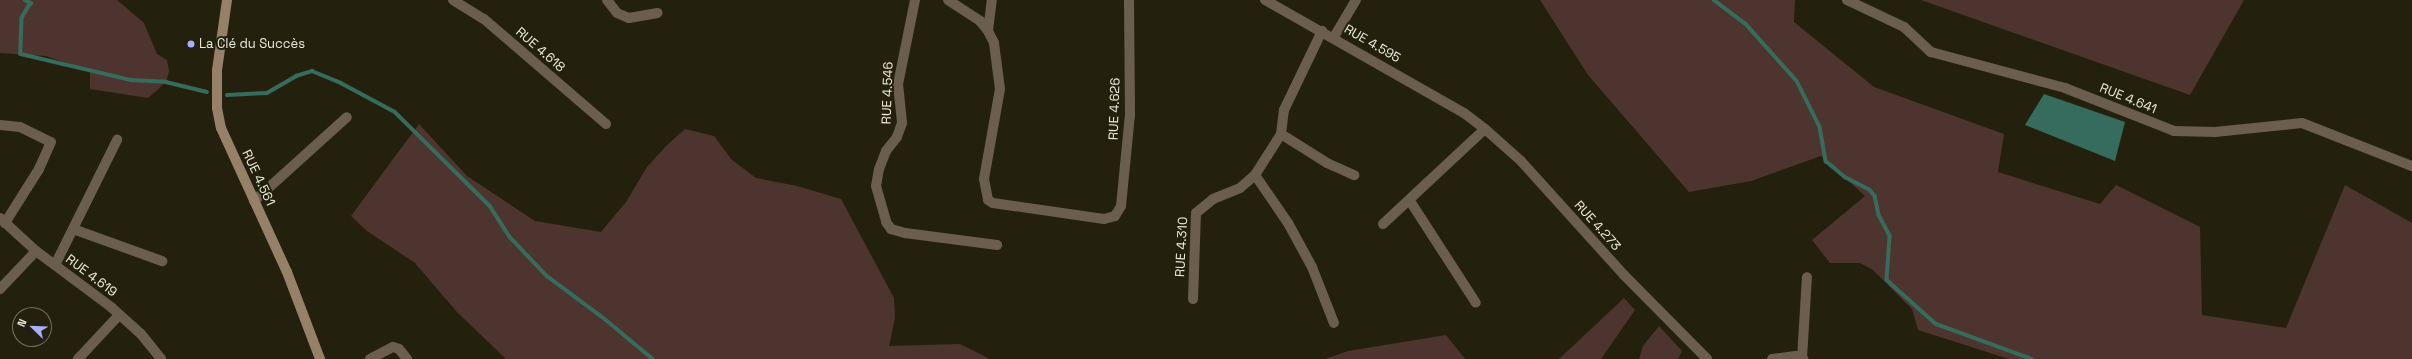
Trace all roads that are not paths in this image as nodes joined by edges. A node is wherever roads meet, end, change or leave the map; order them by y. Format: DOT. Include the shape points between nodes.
graph roads {
  1 [pos="227,0"];
  2 [pos="453,0"];
  3 [pos="607,0"];
  4 [pos="915,0"];
  5 [pos="948,0"];
  6 [pos="992,0"];
  7 [pos="1129,0"];
  8 [pos="1265,0"];
  9 [pos="1356,0"];
  10 [pos="1847,0"];
  11 [pos="658,13"];
  12 [pos="988,31"];
  13 [pos="1322,31"];
  14 [pos="1334,37"];
  15 [pos="1464,113"];
  16 [pos="347,117"];
  17 [pos="0,124"];
  18 [pos="606,124"];
  19 [pos="1485,129"];
  20 [pos="1281,134"];
  21 [pos="117,140"];
  22 [pos="2412,166"];
  23 [pos="1255,175"];
  24 [pos="1354,175"];
  25 [pos="254,201"];
  26 [pos="1410,201"];
  27 [pos="3,221"];
  28 [pos="1383,224"];
  29 [pos="73,229"];
  30 [pos="997,245"];
  31 [pos="36,252"];
  32 [pos="162,261"];
  33 [pos="55,266"];
  34 [pos="1807,277"];
  35 [pos="0,289"];
  36 [pos="1193,299"];
  37 [pos="1476,303"];
  38 [pos="119,315"];
  39 [pos="1334,323"];
  40 [pos="1802,358"];
  41 [pos="78,359"];
  42 [pos="161,359"];
  43 [pos="320,359"];
  44 [pos="370,359"];
  45 [pos="406,359"];
  46 [pos="1707,359"];
  47 [pos="1772,359"];
  1 -- 25 [label="main road, RUE 4.561" via="217,63 217,108 221,128"];
  2 -- 18 [label="street, RUE 4.618" via="484,19"];
  3 -- 11 [label="street" via="617,13 629,18"];
  4 -- 30 [label="street, RUE 4.546" via="898,84 902,123 897,137 883,157 876,186 886,222 891,229 905,233"];
  5 -- 12 [label="street" via="980,21"];
  6 -- 12 [label="street"];
  7 -- 12 [label="street, RUE 4.626" via="1130,115 1121,206 1115,216 1104,219 993,203 988,200 984,180 1000,89 994,43"];
  8 -- 13 [label="street, RUE 4.595"];
  9 -- 14 [label="street"];
  10 -- 22 [label="street, RUE 4.641" via="1904,27 1930,52 2065,88 2174,132 2214,132 2302,123"];
  13 -- 14 [label="street, RUE 4.595"];
  13 -- 20 [label="street, RUE 4.310" via="1284,110"];
  14 -- 15 [label="street, RUE 4.595"];
  15 -- 19 [label="street, RUE 4.273"];
  16 -- 25 [label="street"];
  17 -- 27 [label="street" via="20,127 51,142 39,169"];
  19 -- 26 [label="street"];
  19 -- 46 [label="street, RUE 4.273" via="1521,161 1624,275"];
  20 -- 23 [label="street, RUE 4.310"];
  20 -- 24 [label="street" via="1327,163"];
  21 -- 29 [label="street"];
  23 -- 36 [label="street, RUE 4.310" via="1240,188 1213,199 1196,213"];
  23 -- 39 [label="street" via="1288,224 1312,267"];
  25 -- 43 [label="main road, RUE 4.561" via="287,272"];
  26 -- 28 [label="street"];
  26 -- 37 [label="street"];
  27 -- 31 [label="street, RUE 4.619"];
  29 -- 32 [label="street"];
  29 -- 33 [label="street"];
  31 -- 33 [label="street, RUE 4.619"];
  31 -- 35 [label="street"];
  33 -- 38 [label="street, RUE 4.619"];
  34 -- 40 [label="street"];
  38 -- 41 [label="street"];
  38 -- 42 [label="street, RUE 4.619" via="141,334"];
  40 -- 47 [label="street" via="1783,356"];
  44 -- 45 [label="street" via="393,347 399,349"];
}
